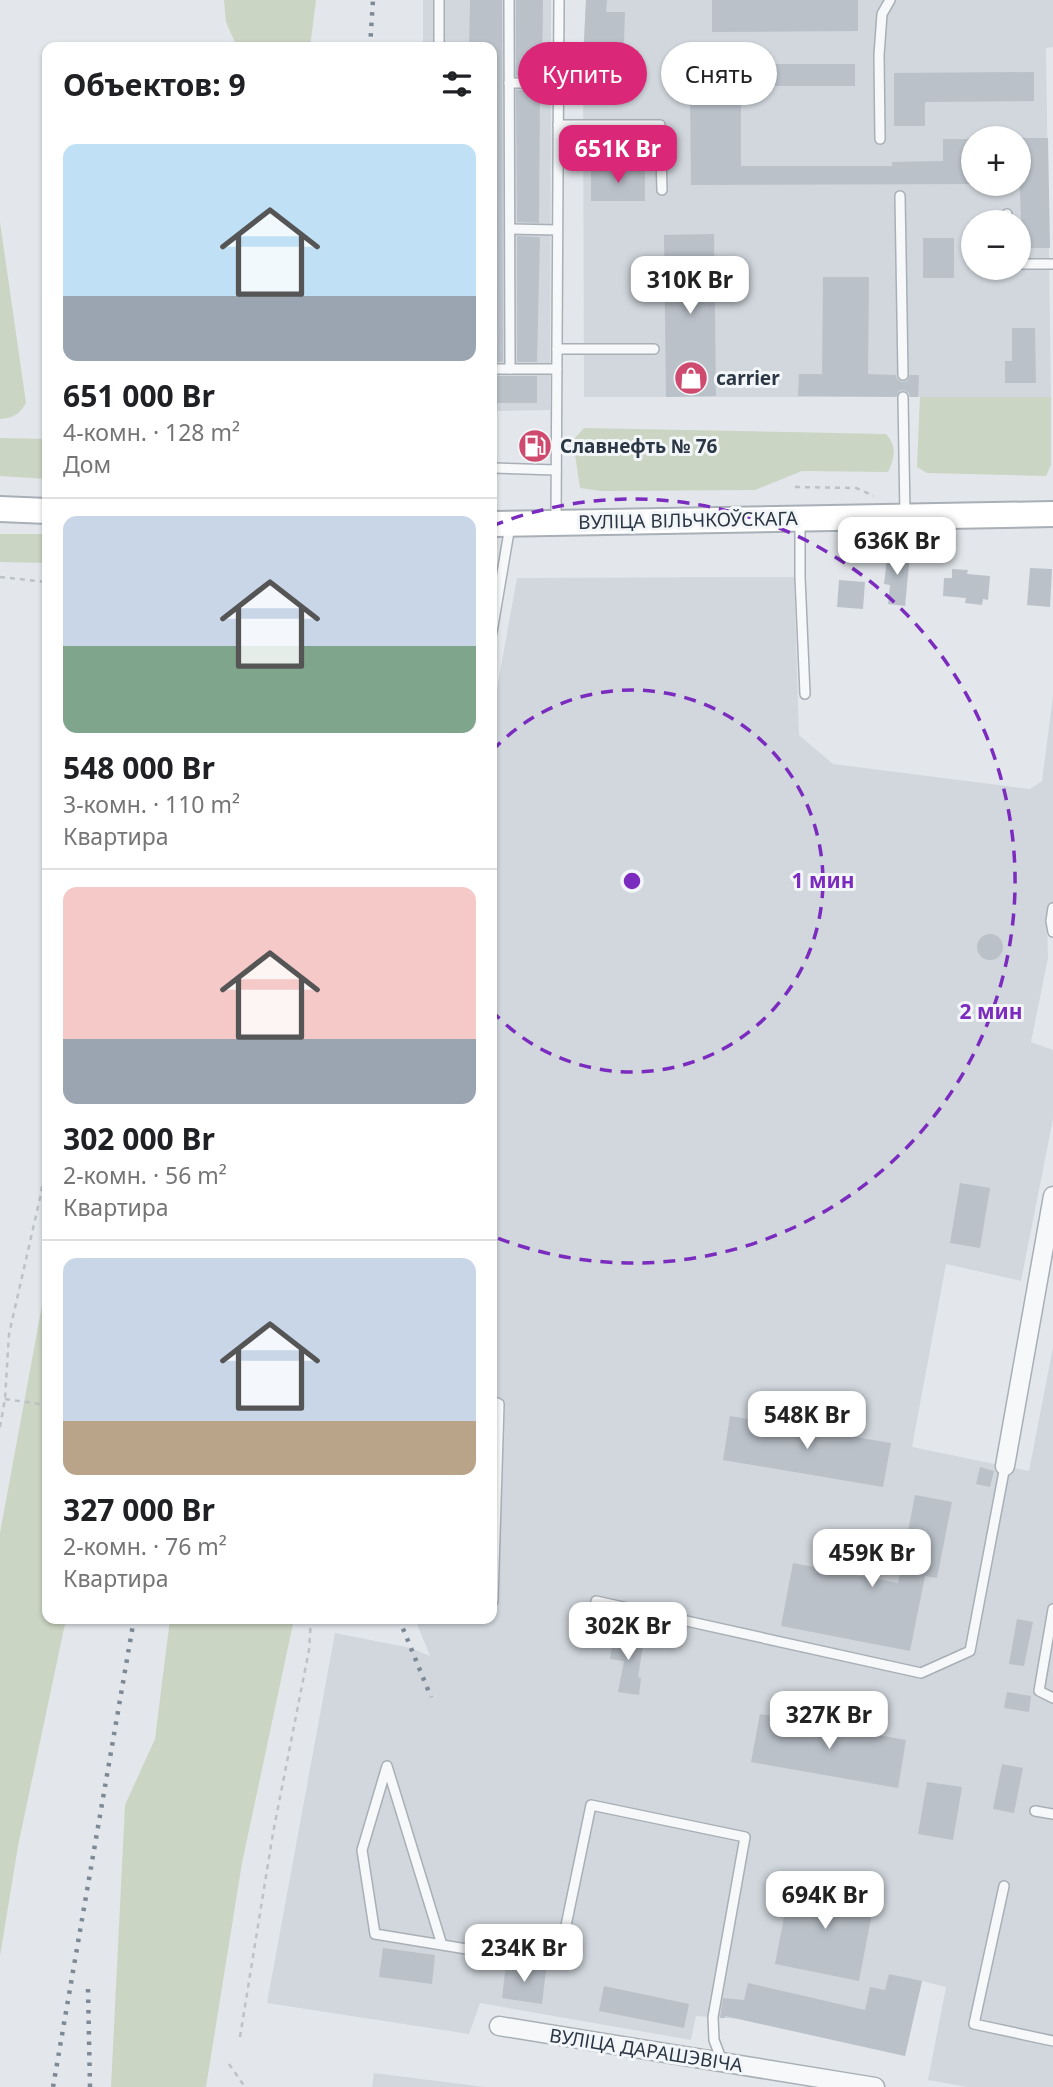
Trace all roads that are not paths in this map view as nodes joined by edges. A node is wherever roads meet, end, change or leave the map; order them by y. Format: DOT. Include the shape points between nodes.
graph roads {
  1 [pos="439,0"];
  2 [pos="509,0"];
  3 [pos="559,0"];
  4 [pos="890,0"];
  5 [pos="439,42"];
  6 [pos="558,42"];
  7 [pos="509,83"];
  8 [pos="518,83"];
  9 [pos="558,105"];
  10 [pos="558,125"];
  11 [pos="880,139"];
  12 [pos="662,190"];
  13 [pos="900,196"];
  14 [pos="509,229"];
  15 [pos="557,230"];
  16 [pos="1031,264"];
  17 [pos="1053,264"];
  18 [pos="557,349"];
  19 [pos="654,349"];
  20 [pos="497,369"];
  21 [pos="510,369"];
  22 [pos="557,369"];
  23 [pos="903,375"];
  24 [pos="903,397"];
  25 [pos="497,468"];
  26 [pos="556,470"];
  27 [pos="0,509"];
  28 [pos="42,511"];
  29 [pos="1053,514"];
  30 [pos="905,516"];
  31 [pos="800,518"];
  32 [pos="556,523"];
  33 [pos="501,524"];
  34 [pos="497,606"];
  35 [pos="805,694"];
  36 [pos="1053,908"];
  37 [pos="1053,932"];
  38 [pos="1053,1196"];
  39 [pos="497,1403"];
  40 [pos="1005,1466"];
  41 [pos="497,1470"];
  42 [pos="596,1601"];
  43 [pos="1053,1609"];
  44 [pos="1053,1698"];
  45 [pos="1035,1811"];
  46 [pos="1053,1814"];
  47 [pos="1004,1886"];
  48 [pos="442,1945"];
  49 [pos="499,2026"];
  50 [pos="1053,2041"];
  51 [pos="723,2063"];
  52 [pos="852,2085"];
  53 [pos="875,2087"];
  1 -- 5 [label="lane"];
  2 -- 7 [label="lane"];
  3 -- 6 [label="lane"];
  4 -- 11 [label="lane" via="883,15 879,55"];
  7 -- 8 [label="lane"];
  7 -- 14 [label="lane"];
  9 -- 10 [label="lane"];
  10 -- 12 [label="lane" via="660,125"];
  10 -- 15 [label="lane"];
  13 -- 23 [label="lane"];
  14 -- 15 [label="lane"];
  14 -- 21 [label="lane"];
  15 -- 18 [label="lane"];
  16 -- 17 [label="lane"];
  18 -- 19 [label="lane"];
  18 -- 22 [label="lane"];
  20 -- 21 [label="lane"];
  21 -- 22 [label="lane"];
  22 -- 26 [label="lane"];
  24 -- 30 [label="lane"];
  25 -- 26 [label="lane"];
  26 -- 32 [label="lane"];
  27 -- 28 [label="main road"];
  29 -- 30 [label="main road, ВУЛІЦА ВІЛЬЧКОЎСКАГА"];
  30 -- 31 [label="main road, ВУЛІЦА ВІЛЬЧКОЎСКАГА"];
  31 -- 32 [label="main road, ВУЛІЦА ВІЛЬЧКОЎСКАГА"];
  31 -- 35 [label="lane"];
  32 -- 33 [label="main road, ВУЛІЦА ВІЛЬЧКОЎСКАГА"];
  33 -- 34 [label="lane" via="505,565"];
  36 -- 37 [label="lane"];
  38 -- 40 [label="street"];
  39 -- 41 [label="lane"];
  40 -- 42 [label="lane" via="970,1651 921,1673"];
  43 -- 44 [label="lane" via="1039,1690"];
  45 -- 46 [label="lane"];
  47 -- 50 [label="lane" via="974,2024"];
  48 -- 48 [label="lane" via="375,1934 362,1850 387,1766"];
  48 -- 51 [label="lane" via="558,1965 591,1805 745,1837 713,2017 714,2040"];
  49 -- 51 [label="street, ВУЛІЦА ДАРАШЭВІЧА"];
  51 -- 52 [label="street, ВУЛІЦА ДАРАШЭВІЧА"];
  52 -- 53 [label="street, ВУЛІЦА ДАРАШЭВІЧА"];
}
